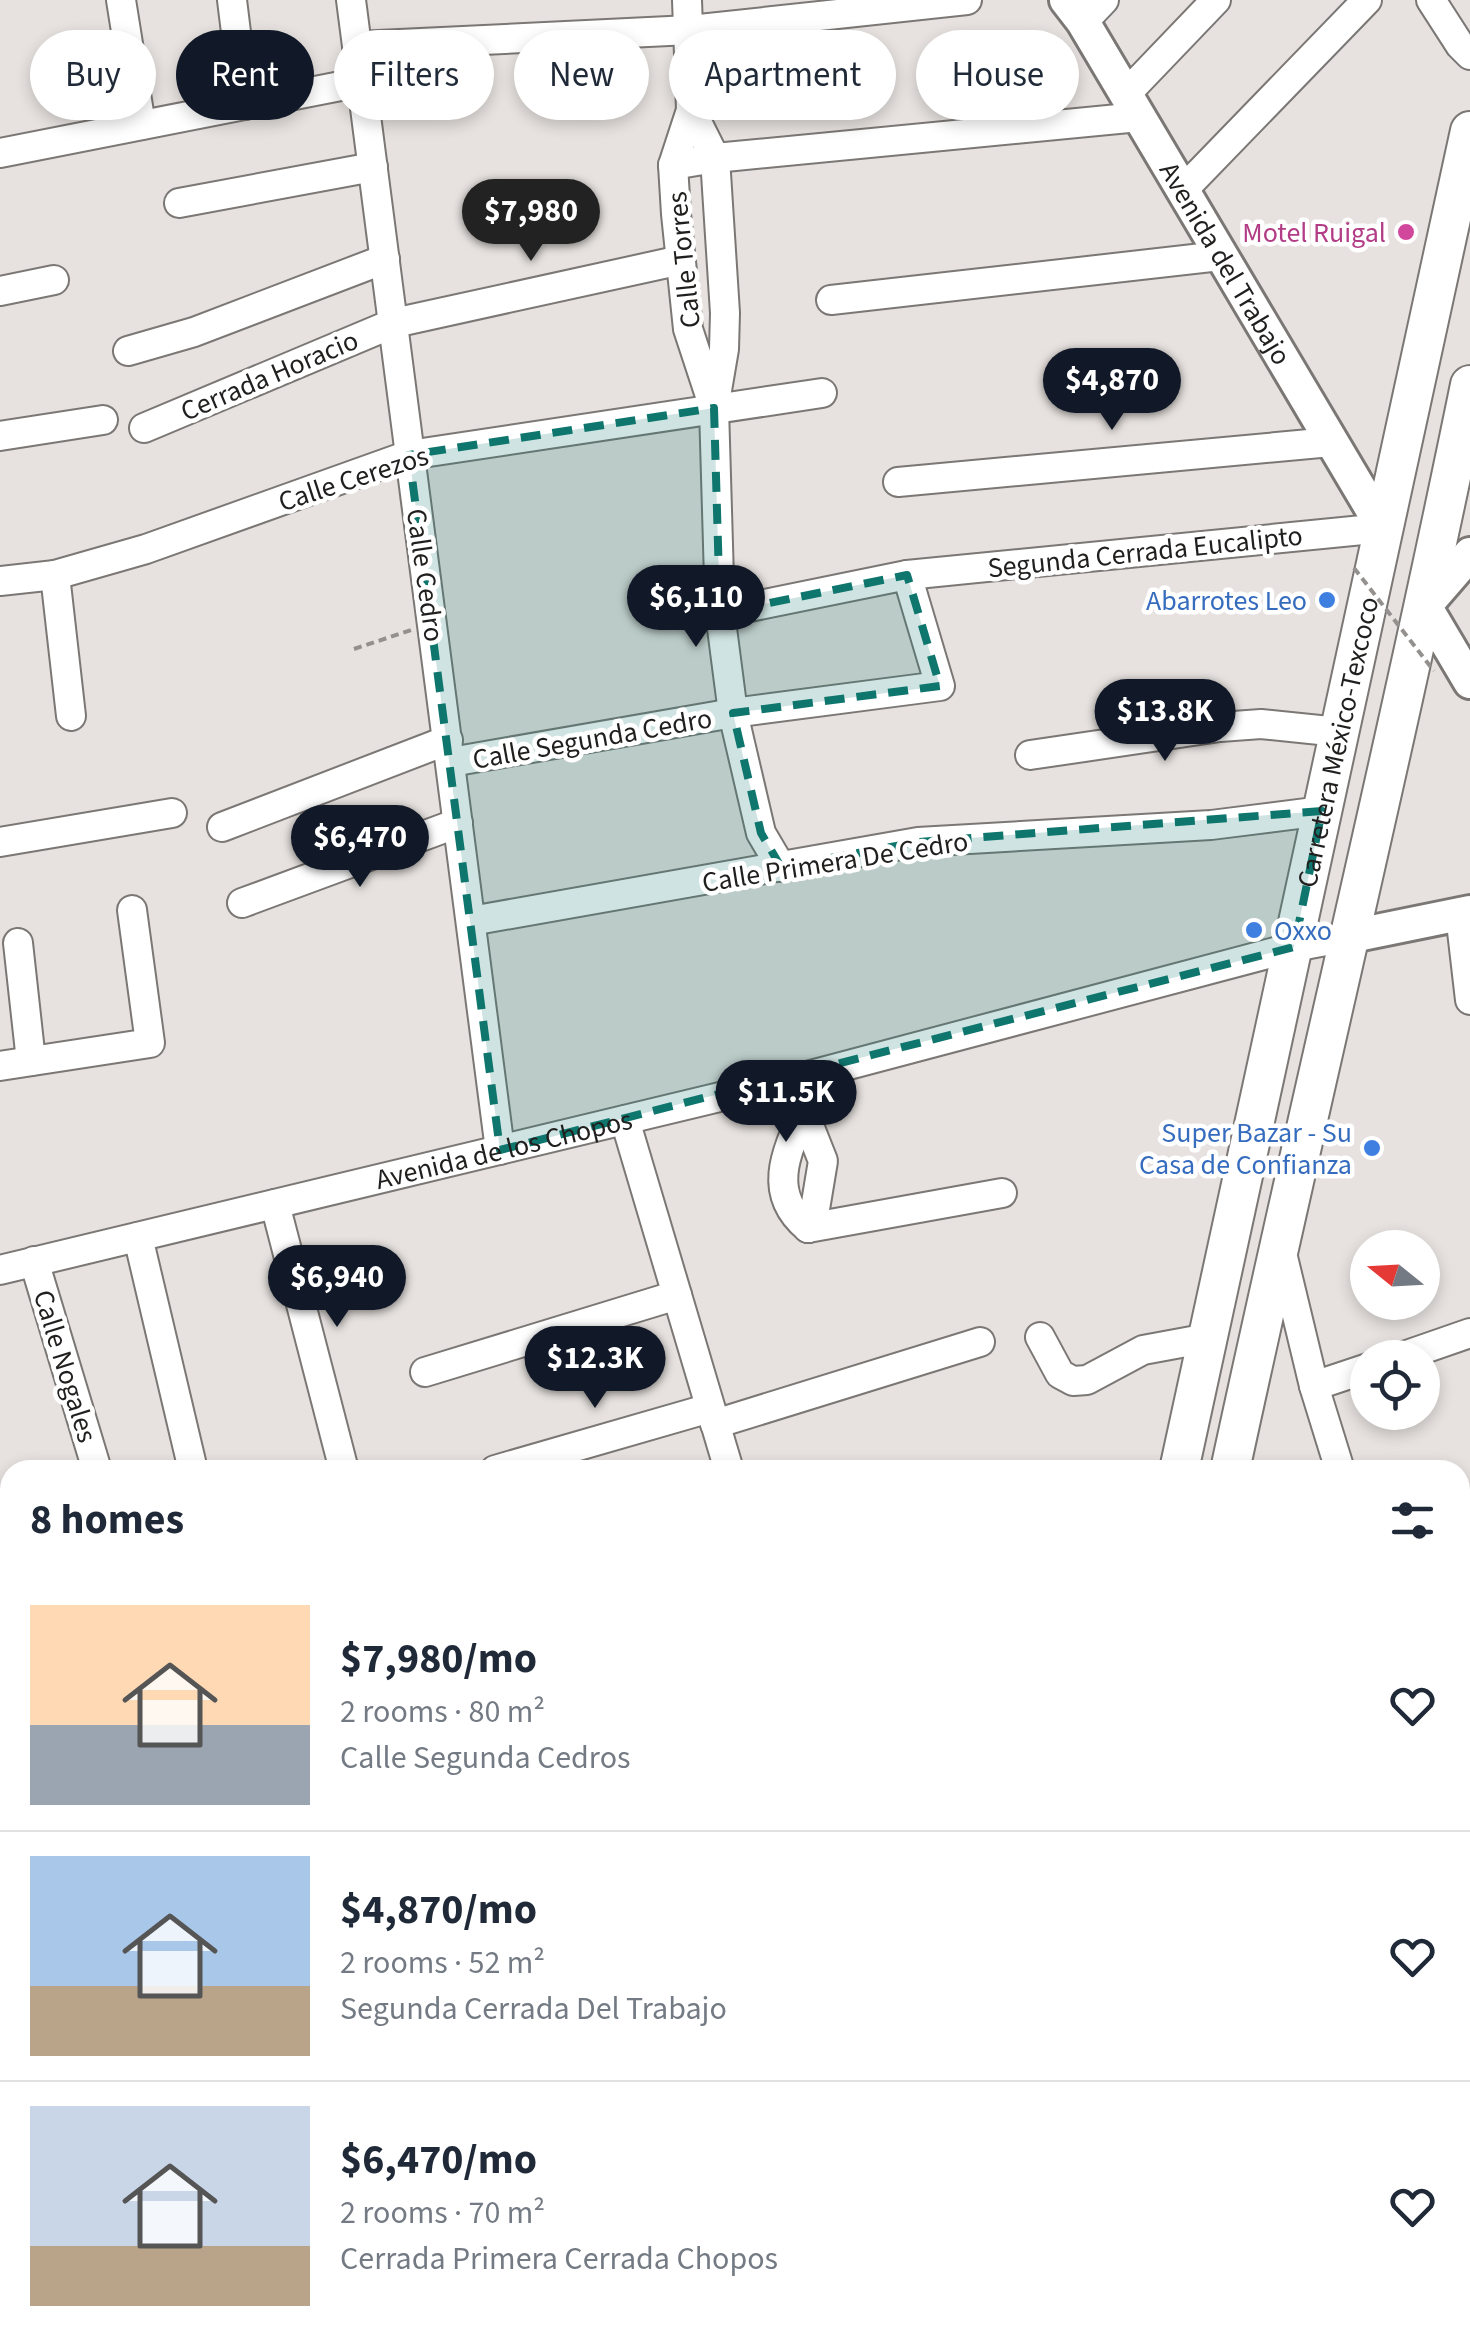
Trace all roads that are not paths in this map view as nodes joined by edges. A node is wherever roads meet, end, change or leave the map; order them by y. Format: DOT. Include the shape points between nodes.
graph roads {
  1 [pos="120,0"];
  2 [pos="232,0"];
  3 [pos="351,0"];
  4 [pos="686,0"];
  5 [pos="967,0"];
  6 [pos="1216,0"];
  7 [pos="1367,0"];
  8 [pos="1431,0"];
  9 [pos="1085,7"];
  10 [pos="236,30"];
  11 [pos="355,30"];
  12 [pos="690,30"];
  13 [pos="669,31"];
  14 [pos="494,39"];
  15 [pos="1470,55"];
  16 [pos="1132,106"];
  17 [pos="176,119"];
  18 [pos="366,120"];
  19 [pos="688,120"];
  20 [pos="696,120"];
  21 [pos="142,126"];
  22 [pos="1470,131"];
  23 [pos="0,153"];
  24 [pos="715,158"];
  25 [pos="673,165"];
  26 [pos="373,168"];
  27 [pos="1182,191"];
  28 [pos="179,203"];
  29 [pos="1220,256"];
  30 [pos="385,259"];
  31 [pos="681,260"];
  32 [pos="54,280"];
  33 [pos="0,291"];
  34 [pos="831,300"];
  35 [pos="394,323"];
  36 [pos="128,351"];
  37 [pos="1470,385"];
  38 [pos="822,393"];
  39 [pos="714,408"];
  40 [pos="103,420"];
  41 [pos="144,428"];
  42 [pos="0,436"];
  43 [pos="1331,442"];
  44 [pos="409,454"];
  45 [pos="898,482"];
  46 [pos="1383,528"];
  47 [pos="1470,554"];
  48 [pos="55,575"];
  49 [pos="907,575"];
  50 [pos="0,581"];
  51 [pos="1425,606"];
  52 [pos="720,613"];
  53 [pos="1470,682"];
  54 [pos="733,713"];
  55 [pos="71,716"];
  56 [pos="1339,732"];
  57 [pos="449,751"];
  58 [pos="1030,755"];
  59 [pos="1322,811"];
  60 [pos="172,813"];
  61 [pos="458,823"];
  62 [pos="222,828"];
  63 [pos="0,842"];
  64 [pos="781,867"];
  65 [pos="242,903"];
  66 [pos="132,910"];
  67 [pos="1465,913"];
  68 [pos="471,921"];
  69 [pos="1347,937"];
  70 [pos="18,943"];
  71 [pos="1294,947"];
  72 [pos="1470,1000"];
  73 [pos="31,1061"];
  74 [pos="0,1066"];
  75 [pos="807,1076"];
  76 [pos="804,1112"];
  77 [pos="625,1120"];
  78 [pos="500,1150"];
  79 [pos="1002,1192"];
  80 [pos="275,1204"];
  81 [pos="808,1228"];
  82 [pos="138,1236"];
  83 [pos="1279,1243"];
  84 [pos="34,1262"];
  85 [pos="0,1270"];
  86 [pos="676,1295"];
  87 [pos="1470,1333"];
  88 [pos="1040,1338"];
  89 [pos="1208,1338"];
  90 [pos="980,1342"];
  91 [pos="1440,1343"];
  92 [pos="425,1372"];
  93 [pos="1350,1374"];
  94 [pos="1314,1386"];
  95 [pos="713,1416"];
  96 [pos="94,1460"];
  97 [pos="191,1460"];
  98 [pos="341,1460"];
  99 [pos="535,1460"];
  100 [pos="726,1460"];
  101 [pos="1180,1460"];
  102 [pos="1232,1460"];
  103 [pos="1337,1460"];
  1 -- 21 [label="street"];
  2 -- 10 [label="street"];
  3 -- 11 [label="street, Calle Cedro"];
  4 -- 12 [label="street, Calle Torres"];
  5 -- 12 [label="street"];
  6 -- 16 [label="street"];
  7 -- 27 [label="street"];
  8 -- 15 [label="street"];
  9 -- 16 [label="main road, Avenida del Trabajo"];
  13 -- 14 [label="street"];
  16 -- 24 [label="street"];
  16 -- 27 [label="main road, Avenida del Trabajo"];
  17 -- 21 [label="street"];
  18 -- 26 [label="street, Calle Cedro"];
  19 -- 25 [label="street, Calle Torres"];
  20 -- 24 [label="street, Calle Torres"];
  21 -- 23 [label="street"];
  22 -- 46 [label="highway, Carretera México-Texcoco"];
  24 -- 25 [label="street"];
  24 -- 39 [label="street, Calle Torres" via="725,314"];
  25 -- 31 [label="street, Calle Torres"];
  26 -- 28 [label="street"];
  26 -- 30 [label="street, Calle Cedro"];
  27 -- 29 [label="main road, Avenida del Trabajo"];
  29 -- 34 [label="street"];
  29 -- 43 [label="main road, Avenida del Trabajo"];
  30 -- 35 [label="street, Calle Cedro"];
  30 -- 36 [label="street"];
  31 -- 35 [label="street, Cerrada Horacio"];
  31 -- 39 [label="street, Calle Torres" via="688,329"];
  32 -- 33 [label="street"];
  35 -- 41 [label="street, Cerrada Horacio"];
  35 -- 44 [label="street, Calle Cedro"];
  37 -- 51 [label="highway, Carretera México-Texcoco"];
  38 -- 39 [label="street, Calle Cerezos"];
  39 -- 44 [label="street, Calle Cerezos"];
  39 -- 52 [label="street, Calle Torres"];
  40 -- 42 [label="street"];
  43 -- 45 [label="street"];
  43 -- 46 [label="main road, Avenida del Trabajo"];
  44 -- 48 [label="street, Calle Cerezos"];
  44 -- 57 [label="street, Calle Cedro"];
  46 -- 49 [label="street, Segunda Cerrada Eucalipto"];
  46 -- 56 [label="highway, Carretera México-Texcoco"];
  47 -- 51 [label="main road"];
  48 -- 50 [label="street, Calle Cerezos"];
  48 -- 55 [label="street"];
  49 -- 52 [label="street, Segunda Cerrada Eucalipto"];
  49 -- 54 [label="street" via="940,686"];
  51 -- 53 [label="main road"];
  51 -- 69 [label="highway, Carretera México-Texcoco"];
  52 -- 54 [label="street, Calle Torres"];
  54 -- 57 [label="street, Calle Segunda Cedro"];
  54 -- 64 [label="street, Calle Torres" via="761,833"];
  56 -- 58 [label="street" via="1220,727"];
  56 -- 59 [label="highway, Carretera México-Texcoco"];
  57 -- 61 [label="street, Calle Cedro"];
  57 -- 62 [label="street, Calle Segunda Cedro"];
  59 -- 64 [label="street, Calle Primera De Cedro" via="1211,825 918,842"];
  59 -- 71 [label="highway, Carretera México-Texcoco"];
  60 -- 63 [label="street"];
  61 -- 65 [label="street"];
  61 -- 68 [label="street, Calle Cedro"];
  64 -- 68 [label="street, Calle Primera De Cedro"];
  66 -- 73 [label="street" via="150,1043"];
  67 -- 69 [label="main road, Avenida de los Chopos"];
  67 -- 72 [label="street"];
  68 -- 78 [label="street, Calle Cedro"];
  69 -- 71 [label="street, Avenida de los Chopos"];
  69 -- 83 [label="highway, Carretera México-Texcoco"];
  70 -- 73 [label="street"];
  71 -- 75 [label="street, Avenida de los Chopos"];
  71 -- 89 [label="highway, Carretera México-Texcoco"];
  73 -- 74 [label="street"];
  75 -- 76 [label="street"];
  75 -- 77 [label="street, Avenida de los Chopos"];
  76 -- 81 [label="street" via="823,1161"];
  76 -- 81 [label="street" via="783,1169 784,1197"];
  77 -- 78 [label="street, Avenida de los Chopos"];
  77 -- 86 [label="street"];
  78 -- 80 [label="street, Avenida de los Chopos"];
  79 -- 81 [label="street"];
  80 -- 82 [label="street, Avenida de los Chopos"];
  80 -- 98 [label="street"];
  82 -- 84 [label="street, Avenida de los Chopos"];
  82 -- 97 [label="street"];
  83 -- 94 [label="street"];
  83 -- 102 [label="highway, Carretera México-Texcoco"];
  84 -- 85 [label="street, Avenida de los Chopos"];
  84 -- 96 [label="street, Calle Nogales"];
  86 -- 92 [label="street"];
  86 -- 95 [label="street"];
  87 -- 91 [label="street"];
  88 -- 89 [label="street" via="1060,1374 1073,1381 1143,1350"];
  89 -- 101 [label="highway, Carretera México-Texcoco"];
  90 -- 95 [label="street"];
  93 -- 94 [label="street"];
  94 -- 103 [label="street"];
  95 -- 99 [label="street"];
  95 -- 100 [label="street"];
}
